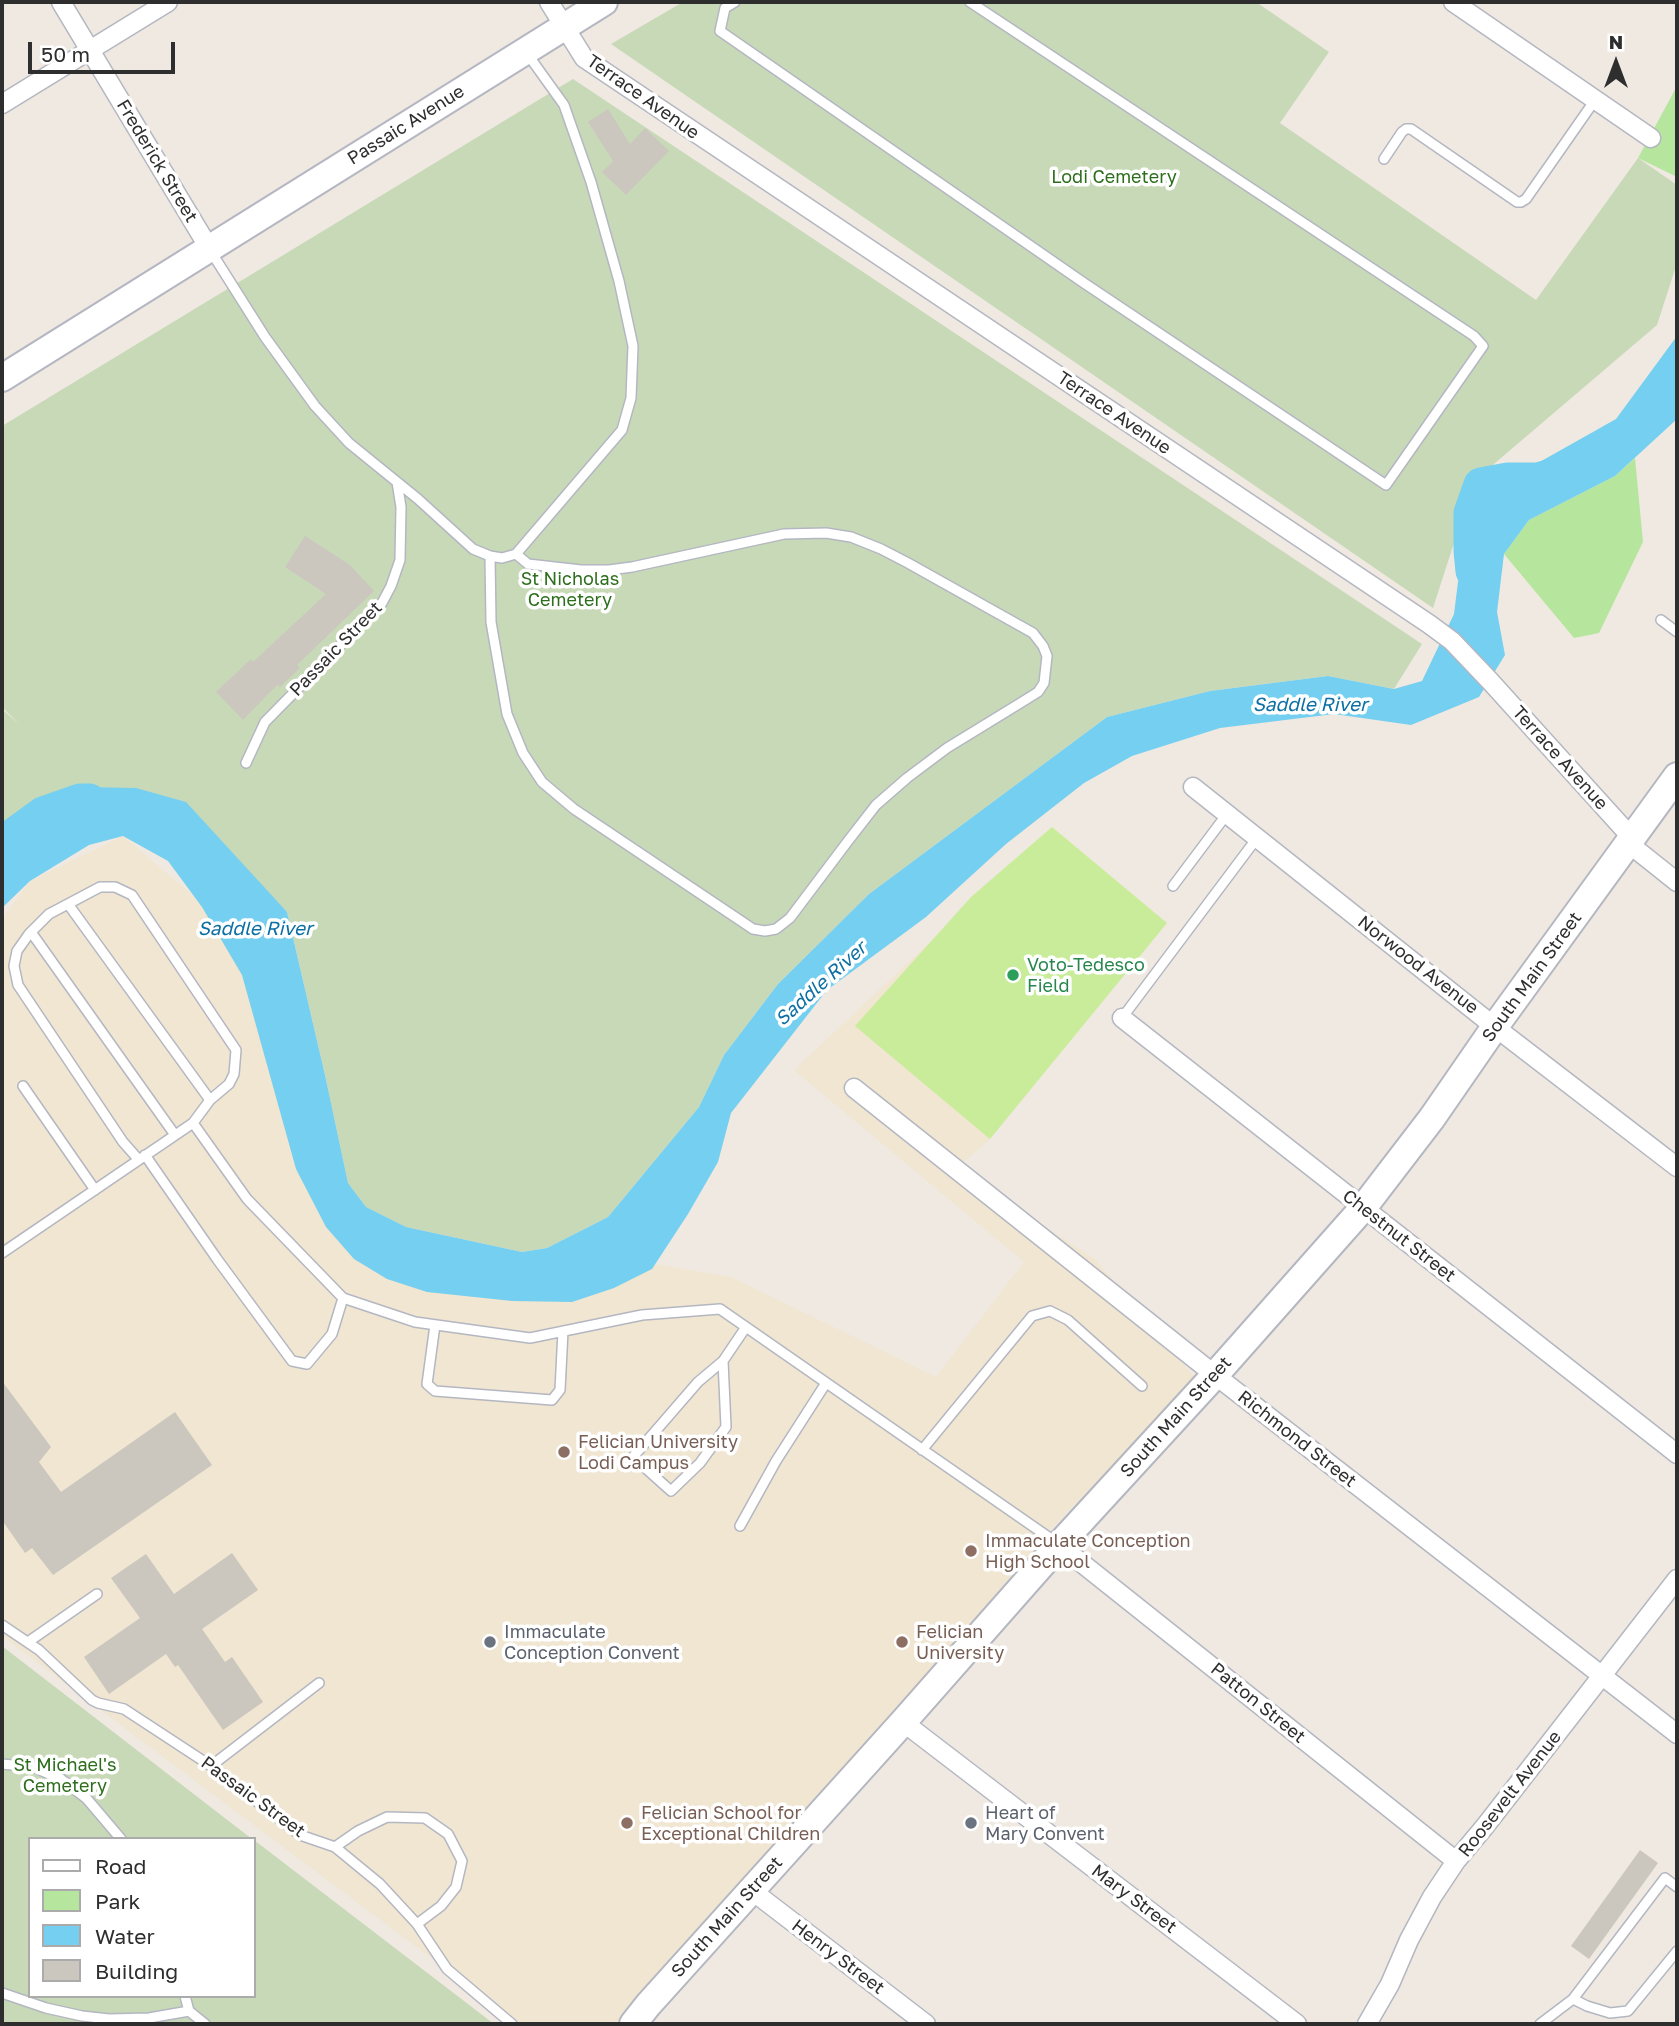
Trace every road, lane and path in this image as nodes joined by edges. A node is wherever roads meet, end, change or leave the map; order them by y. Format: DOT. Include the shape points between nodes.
graph roads {
  1 [pos="61,2"];
  2 [pos="168,2"];
  3 [pos="550,2"];
  4 [pos="604,2"];
  5 [pos="735,2"];
  6 [pos="970,2"];
  7 [pos="1453,2"];
  8 [pos="564,26"];
  9 [pos="90,50"];
  10 [pos="526,51"];
  11 [pos="1595,100"];
  12 [pos="2,104"];
  13 [pos="1651,138"];
  14 [pos="1384,159"];
  15 [pos="209,248"];
  16 [pos="2,378"];
  17 [pos="397,482"];
  18 [pos="516,554"];
  19 [pos="490,556"];
  20 [pos="1661,620"];
  21 [pos="1677,632"];
  22 [pos="246,763"];
  23 [pos="1677,776"];
  24 [pos="1193,787"];
  25 [pos="1227,814"];
  26 [pos="1257,838"];
  27 [pos="1630,841"];
  28 [pos="1677,882"];
  29 [pos="1173,886"];
  30 [pos="68,904"];
  31 [pos="31,932"];
  32 [pos="1122,1018"];
  33 [pos="1495,1027"];
  34 [pos="23,1086"];
  35 [pos="854,1088"];
  36 [pos="210,1100"];
  37 [pos="193,1123"];
  38 [pos="175,1135"];
  39 [pos="142,1158"];
  40 [pos="1677,1167"];
  41 [pos="95,1190"];
  42 [pos="1363,1208"];
  43 [pos="2,1253"];
  44 [pos="343,1298"];
  45 [pos="435,1325"];
  46 [pos="746,1328"];
  47 [pos="563,1331"];
  48 [pos="723,1361"];
  49 [pos="1215,1375"];
  50 [pos="826,1382"];
  51 [pos="1142,1386"];
  52 [pos="922,1450"];
  53 [pos="1677,1454"];
  54 [pos="740,1526"];
  55 [pos="1059,1545"];
  56 [pos="1677,1579"];
  57 [pos="97,1594"];
  58 [pos="2,1625"];
  59 [pos="28,1642"];
  60 [pos="1603,1675"];
  61 [pos="318,1683"];
  62 [pos="904,1723"];
  63 [pos="1677,1734"];
  64 [pos="2,1764"];
  65 [pos="211,1766"];
  66 [pos="119,1837"];
  67 [pos="335,1847"];
  68 [pos="1456,1861"];
  69 [pos="1677,1887"];
  70 [pos="751,1890"];
  71 [pos="417,1924"];
  72 [pos="1677,1951"];
  73 [pos="2,1993"];
  74 [pos="186,1998"];
  75 [pos="1573,1998"];
  76 [pos="189,2011"];
  77 [pos="147,2021"];
  78 [pos="635,2023"];
  79 [pos="205,2024"];
  80 [pos="512,2024"];
  81 [pos="926,2024"];
  82 [pos="1297,2024"];
  83 [pos="1367,2024"];
  84 [pos="1539,2024"];
  1 -- 9 [label="street, Frederick Street"];
  2 -- 9 [label="street"];
  3 -- 8 [label="street, Terrace Avenue"];
  4 -- 8 [label="street, Passaic Avenue"];
  5 -- 6 [label="lane" via="725,8 720,31 1386,485 1483,346"];
  7 -- 11 [label="street"];
  8 -- 10 [label="street, Passaic Avenue"];
  8 -- 27 [label="street, Terrace Avenue" via="584,58 1452,641"];
  9 -- 12 [label="street"];
  9 -- 15 [label="street, Frederick Street"];
  10 -- 15 [label="street, Passaic Avenue"];
  10 -- 18 [label="lane" via="564,105 591,181 633,346 631,398 622,430"];
  11 -- 13 [label="street"];
  11 -- 14 [label="lane" via="1521,202 1411,129 1402,132"];
  15 -- 16 [label="street"];
  15 -- 17 [label="lane" via="315,406 349,443"];
  17 -- 19 [label="lane" via="473,549"];
  17 -- 22 [label="lane, Passaic Street" via="400,560 382,603 265,722"];
  18 -- 19 [label="lane"];
  18 -- 19 [label="lane" via="528,564 609,570 784,534 850,537 908,563 1033,633 1048,656 1045,683 907,778 869,814 790,918 765,932 753,929 574,809 542,782 507,714 491,622"];
  20 -- 21 [label="lane"];
  23 -- 27 [label="street, South Main Street"];
  24 -- 25 [label="street, Norwood Avenue"];
  25 -- 26 [label="street, Norwood Avenue"];
  25 -- 29 [label="lane"];
  26 -- 32 [label="lane"];
  26 -- 33 [label="street, Norwood Avenue"];
  27 -- 28 [label="street, Terrace Avenue"];
  27 -- 33 [label="street, South Main Street"];
  30 -- 31 [label="lane"];
  30 -- 36 [label="lane"];
  30 -- 36 [label="lane" via="100,887 116,887 132,895 236,1050 229,1084"];
  31 -- 38 [label="lane"];
  31 -- 39 [label="lane" via="17,951 18,985 123,1142"];
  32 -- 42 [label="street, Chestnut Street"];
  33 -- 40 [label="street, Norwood Avenue"];
  33 -- 42 [label="street, South Main Street"];
  34 -- 41 [label="lane"];
  35 -- 49 [label="street, Richmond Street"];
  36 -- 37 [label="lane"];
  37 -- 38 [label="lane"];
  37 -- 44 [label="lane" via="247,1199"];
  38 -- 39 [label="lane"];
  39 -- 41 [label="lane"];
  39 -- 44 [label="lane" via="292,1361 307,1364 332,1334"];
  41 -- 43 [label="lane"];
  42 -- 49 [label="street, South Main Street"];
  42 -- 53 [label="street, Chestnut Street"];
  44 -- 45 [label="lane"];
  45 -- 47 [label="lane" via="530,1338"];
  45 -- 47 [label="lane" via="427,1384 435,1391 552,1400 560,1390"];
  46 -- 47 [label="lane" via="720,1309 642,1315"];
  46 -- 48 [label="lane"];
  46 -- 50 [label="lane"];
  48 -- 48 [label="lane" via="698,1382 633,1457 671,1491 700,1463 726,1427"];
  49 -- 55 [label="street, South Main Street"];
  49 -- 60 [label="street, Richmond Street"];
  50 -- 52 [label="lane"];
  50 -- 54 [label="lane"];
  51 -- 52 [label="lane" via="1069,1320 1050,1311 1032,1316"];
  52 -- 55 [label="lane"];
  55 -- 62 [label="street, South Main Street"];
  55 -- 68 [label="street, Patton Street"];
  56 -- 60 [label="street, Roosevelt Avenue"];
  57 -- 59 [label="lane"];
  58 -- 59 [label="lane, Passaic Street"];
  59 -- 65 [label="lane, Passaic Street" via="92,1700 124,1709"];
  60 -- 63 [label="street, Richmond Street"];
  60 -- 68 [label="street, Roosevelt Avenue"];
  61 -- 65 [label="lane"];
  62 -- 70 [label="street, South Main Street"];
  62 -- 82 [label="street, Mary Street"];
  64 -- 66 [label="lane" via="33,1768 61,1779 87,1799"];
  65 -- 67 [label="lane, Passaic Street" via="300,1835"];
  67 -- 71 [label="lane, Passaic Street" via="380,1884"];
  67 -- 71 [label="lane" via="387,1817 425,1818 448,1834 462,1861 456,1887"];
  68 -- 83 [label="street, Roosevelt Avenue" via="1426,1908"];
  69 -- 75 [label="lane" via="1665,1878"];
  70 -- 78 [label="street, South Main Street"];
  70 -- 81 [label="street, Henry Street"];
  71 -- 80 [label="lane, Passaic Street" via="447,1969"];
  72 -- 75 [label="lane" via="1628,2011 1610,2013"];
  73 -- 77 [label="lane" via="82,2016"];
  74 -- 76 [label="lane"];
  75 -- 84 [label="lane"];
  76 -- 77 [label="lane"];
  76 -- 79 [label="lane"];
}
